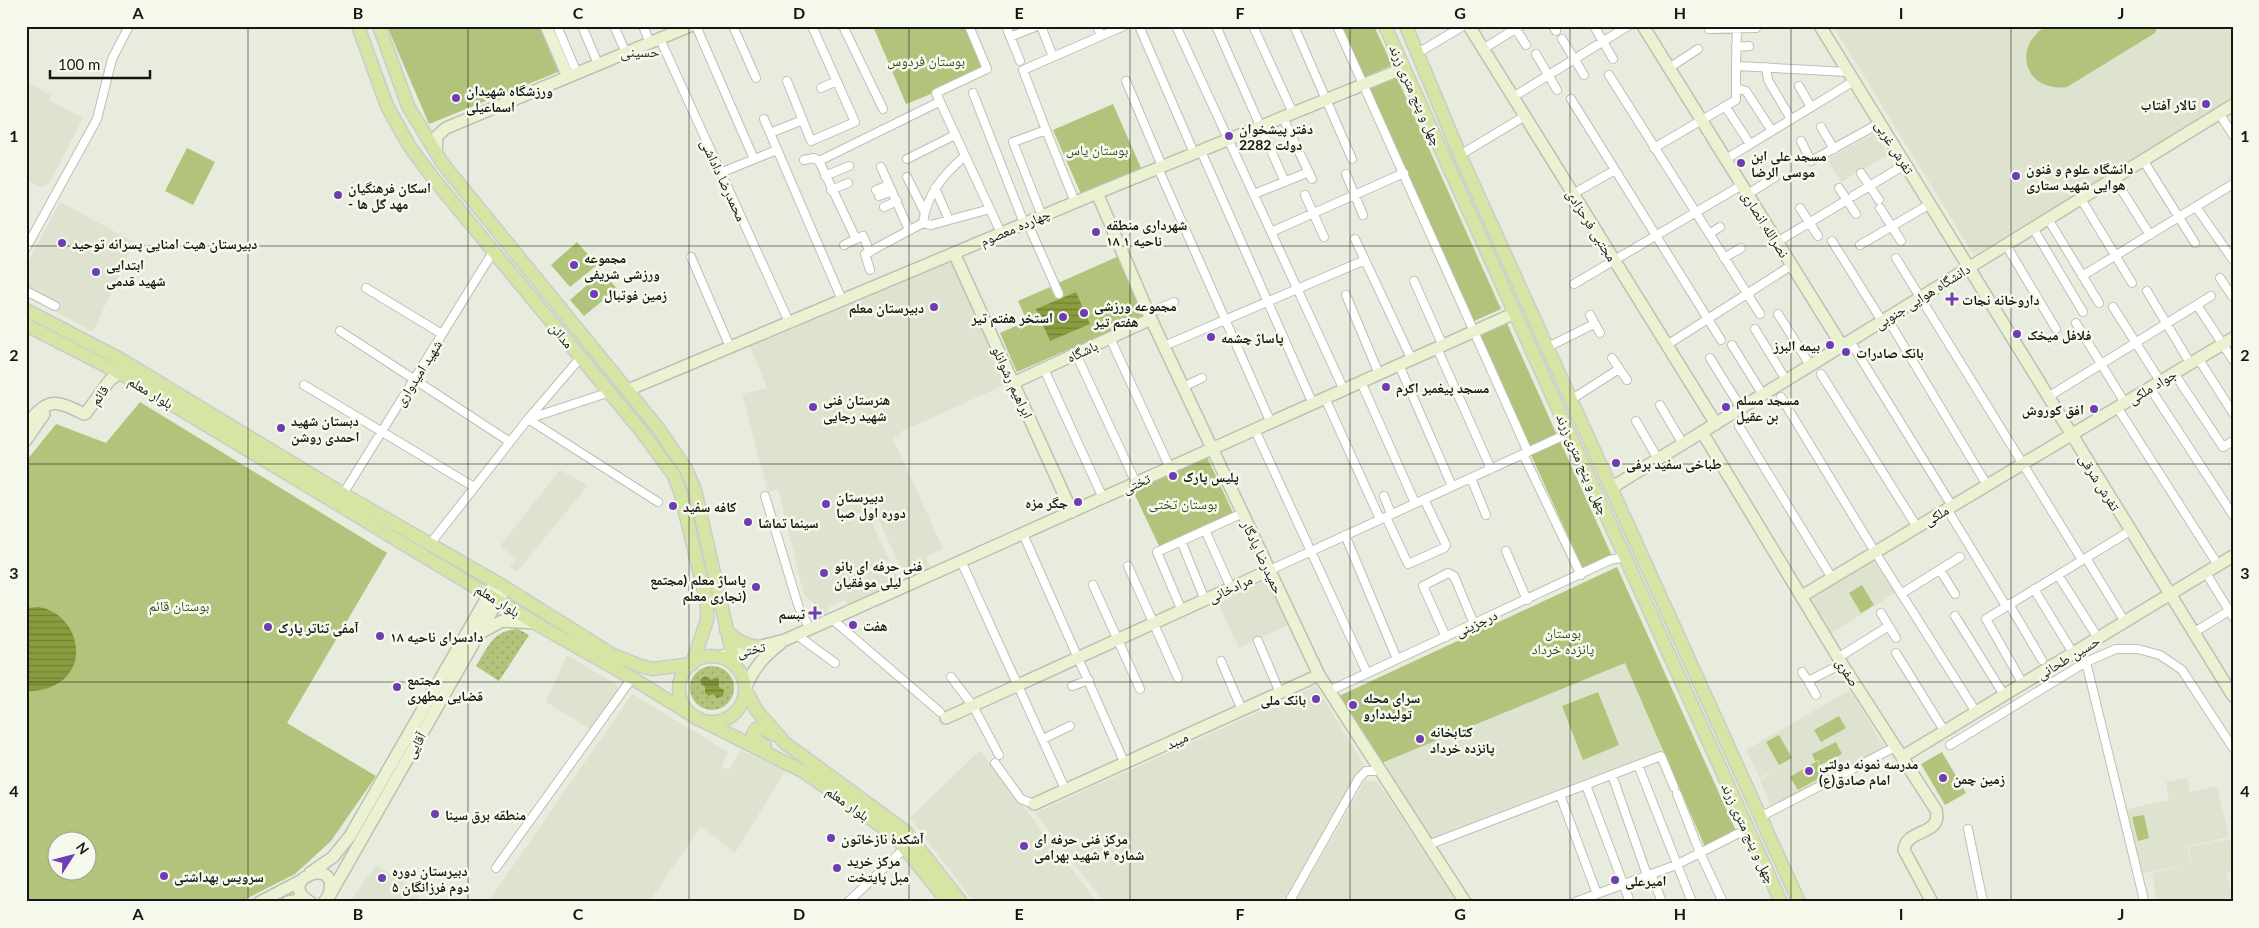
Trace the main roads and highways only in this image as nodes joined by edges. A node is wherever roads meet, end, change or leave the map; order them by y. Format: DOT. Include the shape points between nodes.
graph roads {
  1 [pos="358,26"];
  2 [pos="378,26"];
  3 [pos="1385,26"];
  4 [pos="1406,26"];
  5 [pos="26,310"];
  6 [pos="26,325"];
  7 [pos="1594,448"];
  8 [pos="1579,455"];
  9 [pos="1611,488"];
  10 [pos="1598,496"];
  11 [pos="1634,537"];
  12 [pos="1617,540"];
  13 [pos="726,630"];
  14 [pos="759,647"];
  15 [pos="733,659"];
  16 [pos="692,664"];
  17 [pos="745,689"];
  18 [pos="695,717"];
  19 [pos="778,736"];
  20 [pos="786,762"];
  21 [pos="948,902"];
  22 [pos="961,902"];
  23 [pos="1781,902"];
  24 [pos="1799,902"];
  1 -- 16 [label="main road, مدائن" via="387,106 410,147 610,392 672,474 683,502 707,603 707,620"];
  2 -- 13 [label="main road, مدائن" via="408,106 436,153 628,390 686,468 695,490"];
  3 -- 8 [label="main road, چهل و پنج متری زرند"];
  4 -- 7 [label="main road, چهل و پنج متری زرند" via="1460,155"];
  5 -- 16 [label="main road, بلوار معلم" via="120,359 614,655 641,666 664,668"];
  6 -- 18 [label="main road, بلوار معلم" via="120,373"];
  7 -- 8 [label="main road" via="1590,459"];
  7 -- 9 [label="main road, چهل و پنج متری زرند"];
  8 -- 10 [label="main road, چهل و پنج متری زرند"];
  9 -- 10 [label="main road"];
  9 -- 11 [label="main road, چهل و پنج متری زرند"];
  10 -- 12 [label="main road, چهل و پنج متری زرند"];
  11 -- 12 [label="main road" via="1621,528"];
  11 -- 24 [label="main road, چهل و پنج متری زرند"];
  12 -- 23 [label="main road, چهل و پنج متری زرند"];
  13 -- 14 [label="main road" via="737,640"];
  13 -- 15 [label="main road, مدائن"];
  15 -- 16 [label="main road" via="708,657"];
  15 -- 17 [label="main road"];
  16 -- 18 [label="main road" via="685,671 680,691 682,702"];
  17 -- 18 [label="main road" via="741,706 728,718 712,722"];
  17 -- 19 [label="main road, بلوار معلم"];
  18 -- 20 [label="main road, بلوار معلم"];
  19 -- 20 [label="main road" via="761,728 753,734 755,739"];
  19 -- 22 [label="main road, بلوار معلم" via="901,827"];
  20 -- 21 [label="main road, بلوار معلم" via="886,829 906,847"];
}
